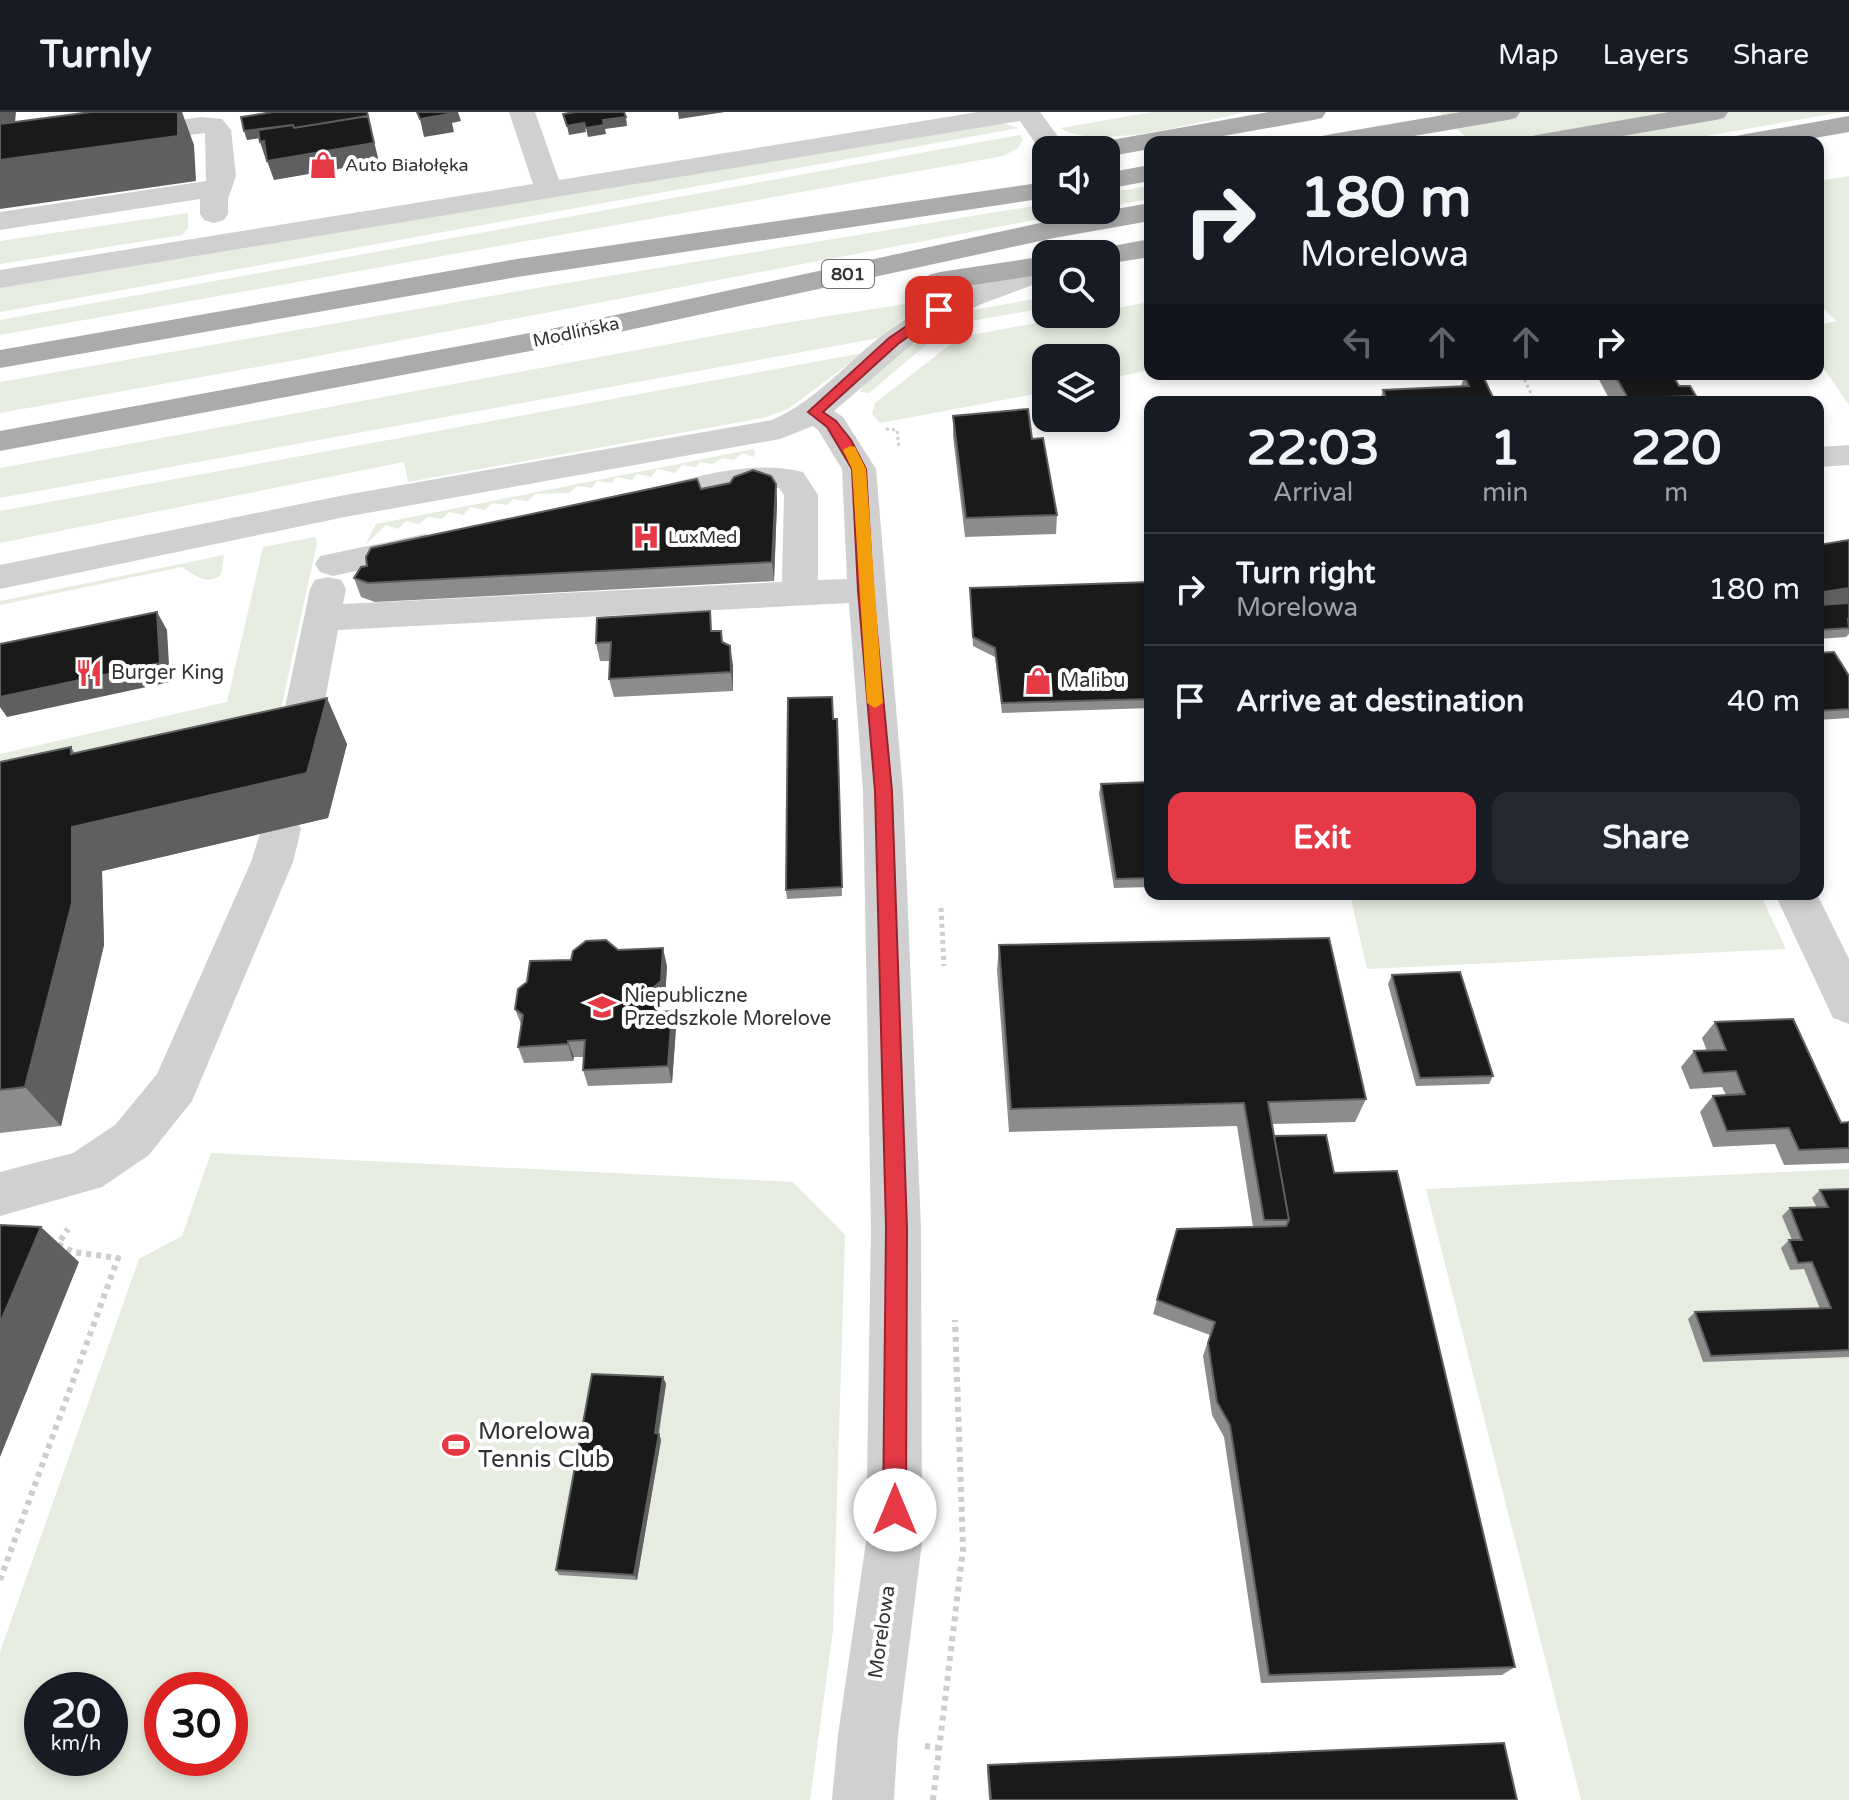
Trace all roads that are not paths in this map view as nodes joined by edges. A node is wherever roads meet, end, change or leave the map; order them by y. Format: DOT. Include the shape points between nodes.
graph roads {
  1 [pos="522,112"];
  2 [pos="1027,112"];
  3 [pos="1313,112"];
  4 [pos="1507,112"];
  5 [pos="1715,112"];
  6 [pos="1849,124"];
  7 [pos="120,136"];
  8 [pos="1035,136"];
  9 [pos="1178,136"];
  10 [pos="1367,136"];
  11 [pos="1577,136"];
  12 [pos="1780,136"];
  13 [pos="1144,142"];
  14 [pos="1120,146"];
  15 [pos="1849,146"];
  16 [pos="1824,147"];
  17 [pos="999,169"];
  18 [pos="1144,174"];
  19 [pos="1120,178"];
  20 [pos="217,188"];
  21 [pos="549,190"];
  22 [pos="1032,192"];
  23 [pos="1144,213"];
  24 [pos="0,221"];
  25 [pos="215,244"];
  26 [pos="1144,249"];
  27 [pos="1120,253"];
  28 [pos="517,268"];
  29 [pos="1032,270"];
  30 [pos="1032,273"];
  31 [pos="0,279"];
  32 [pos="546,339"];
  33 [pos="0,359"];
  34 [pos="815,412"];
  35 [pos="0,441"];
  36 [pos="1849,455"];
  37 [pos="1824,457"];
  38 [pos="345,506"];
  39 [pos="621,506"];
  40 [pos="451,540"];
  41 [pos="333,564"];
  42 [pos="0,577"];
  43 [pos="866,590"];
  44 [pos="800,594"];
  45 [pos="322,618"];
  46 [pos="295,755"];
  47 [pos="280,829"];
  48 [pos="1799,900"];
  49 [pos="1849,1005"];
  50 [pos="0,1194"];
  51 [pos="863,1800"];
  1 -- 21 [label="street"];
  2 -- 8 [label="street"];
  2 -- 21 [label="street"];
  3 -- 9 [label="main road"];
  4 -- 10 [label="main road"];
  5 -- 11 [label="main road"];
  6 -- 12 [label="main road"];
  7 -- 20 [label="street" via="213,125 218,130 222,176"];
  13 -- 14 [label="main road"];
  15 -- 16 [label="main road"];
  17 -- 28 [label="main road"];
  18 -- 19 [label="main road"];
  20 -- 24 [label="street"];
  20 -- 25 [label="street"];
  21 -- 25 [label="street"];
  22 -- 28 [label="main road"];
  23 -- 32 [label="main road, Modlińska / 801"];
  25 -- 31 [label="street"];
  26 -- 27 [label="main road"];
  28 -- 33 [label="main road"];
  29 -- 32 [label="main road"];
  30 -- 34 [label="street" via="939,310 894,341"];
  32 -- 35 [label="main road, Modlińska / 801"];
  34 -- 38 [label="street" via="780,429"];
  34 -- 43 [label="street, Morelowa" via="846,443 859,469"];
  36 -- 37 [label="street"];
  38 -- 41 [label="street"];
  38 -- 42 [label="street"];
  39 -- 44 [label="street" via="752,476 791,480 801,495"];
  40 -- 41 [label="street"];
  41 -- 45 [label="street"];
  43 -- 44 [label="street"];
  43 -- 51 [label="street, Morelowa" via="883,791 896,1228 894,1542"];
  44 -- 45 [label="street"];
  45 -- 46 [label="street"];
  47 -- 50 [label="street" via="272,862 175,1087 132,1140 85,1172"];
  48 -- 49 [label="street"];
}
